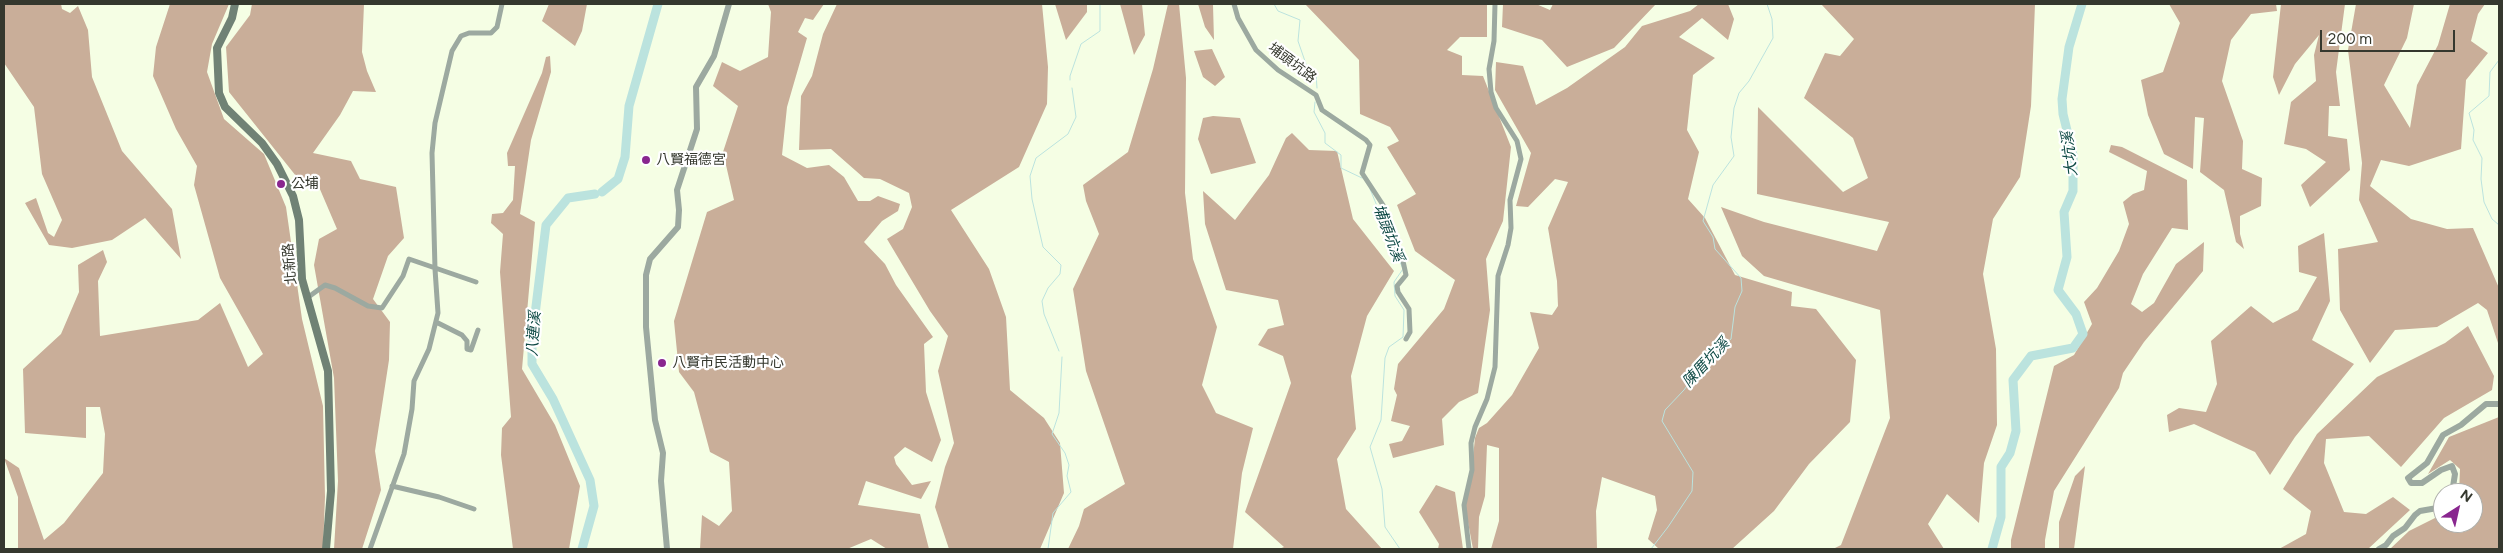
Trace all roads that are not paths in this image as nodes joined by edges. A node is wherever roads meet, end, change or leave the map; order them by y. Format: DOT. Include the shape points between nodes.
graph roads {
  1 [pos="235,4"];
  2 [pos="502,4"];
  3 [pos="729,4"];
  4 [pos="1234,4"];
  5 [pos="1495,4"];
  6 [pos="435,269"];
  7 [pos="476,282"];
  8 [pos="307,298"];
  9 [pos="436,322"];
  10 [pos="478,330"];
  11 [pos="1406,339"];
  12 [pos="2499,404"];
  13 [pos="2454,483"];
  14 [pos="392,486"];
  15 [pos="474,509"];
  16 [pos="2433,509"];
  17 [pos="326,549"];
  18 [pos="370,549"];
  19 [pos="667,549"];
  20 [pos="1470,549"];
  21 [pos="2379,549"];
  1 -- 8 [label="main road, 北新路" via="232,18 217,48 219,92 225,107 262,143 277,164 293,196 299,220 302,279"];
  2 -- 6 [label="street" via="497,27 491,33 469,32 461,36 452,51 432,152"];
  3 -- 19 [label="street" via="714,56 696,87 697,129 677,190 678,227 650,259 646,275 646,327 655,420 663,453 661,481"];
  4 -- 11 [label="street, 埔頭坑路" via="1256,50 1278,70 1316,95 1322,110 1370,145 1362,172 1383,205 1386,222 1404,261 1406,275 1397,286 1408,309 1410,332"];
  5 -- 20 [label="street" via="1489,69 1491,92 1496,108 1517,141 1521,160 1510,200 1508,245 1498,276 1495,367 1488,399 1471,443 1472,470 1464,505"];
  6 -- 7 [label="street"];
  6 -- 8 [label="street" via="409,259 403,276 382,308 368,306 325,285"];
  6 -- 9 [label="street"];
  8 -- 17 [label="main road, 北新路" via="324,353 330,391 331,492"];
  9 -- 10 [label="street" via="462,335 471,350"];
  9 -- 14 [label="street" via="429,349 414,381 404,454"];
  12 -- 13 [label="street" via="2486,404 2443,435 2427,462 2408,478 2411,484 2422,483 2452,466"];
  14 -- 15 [label="street" via="439,496"];
  14 -- 18 [label="street"];
  16 -- 21 [label="street" via="2420,511"];
}
